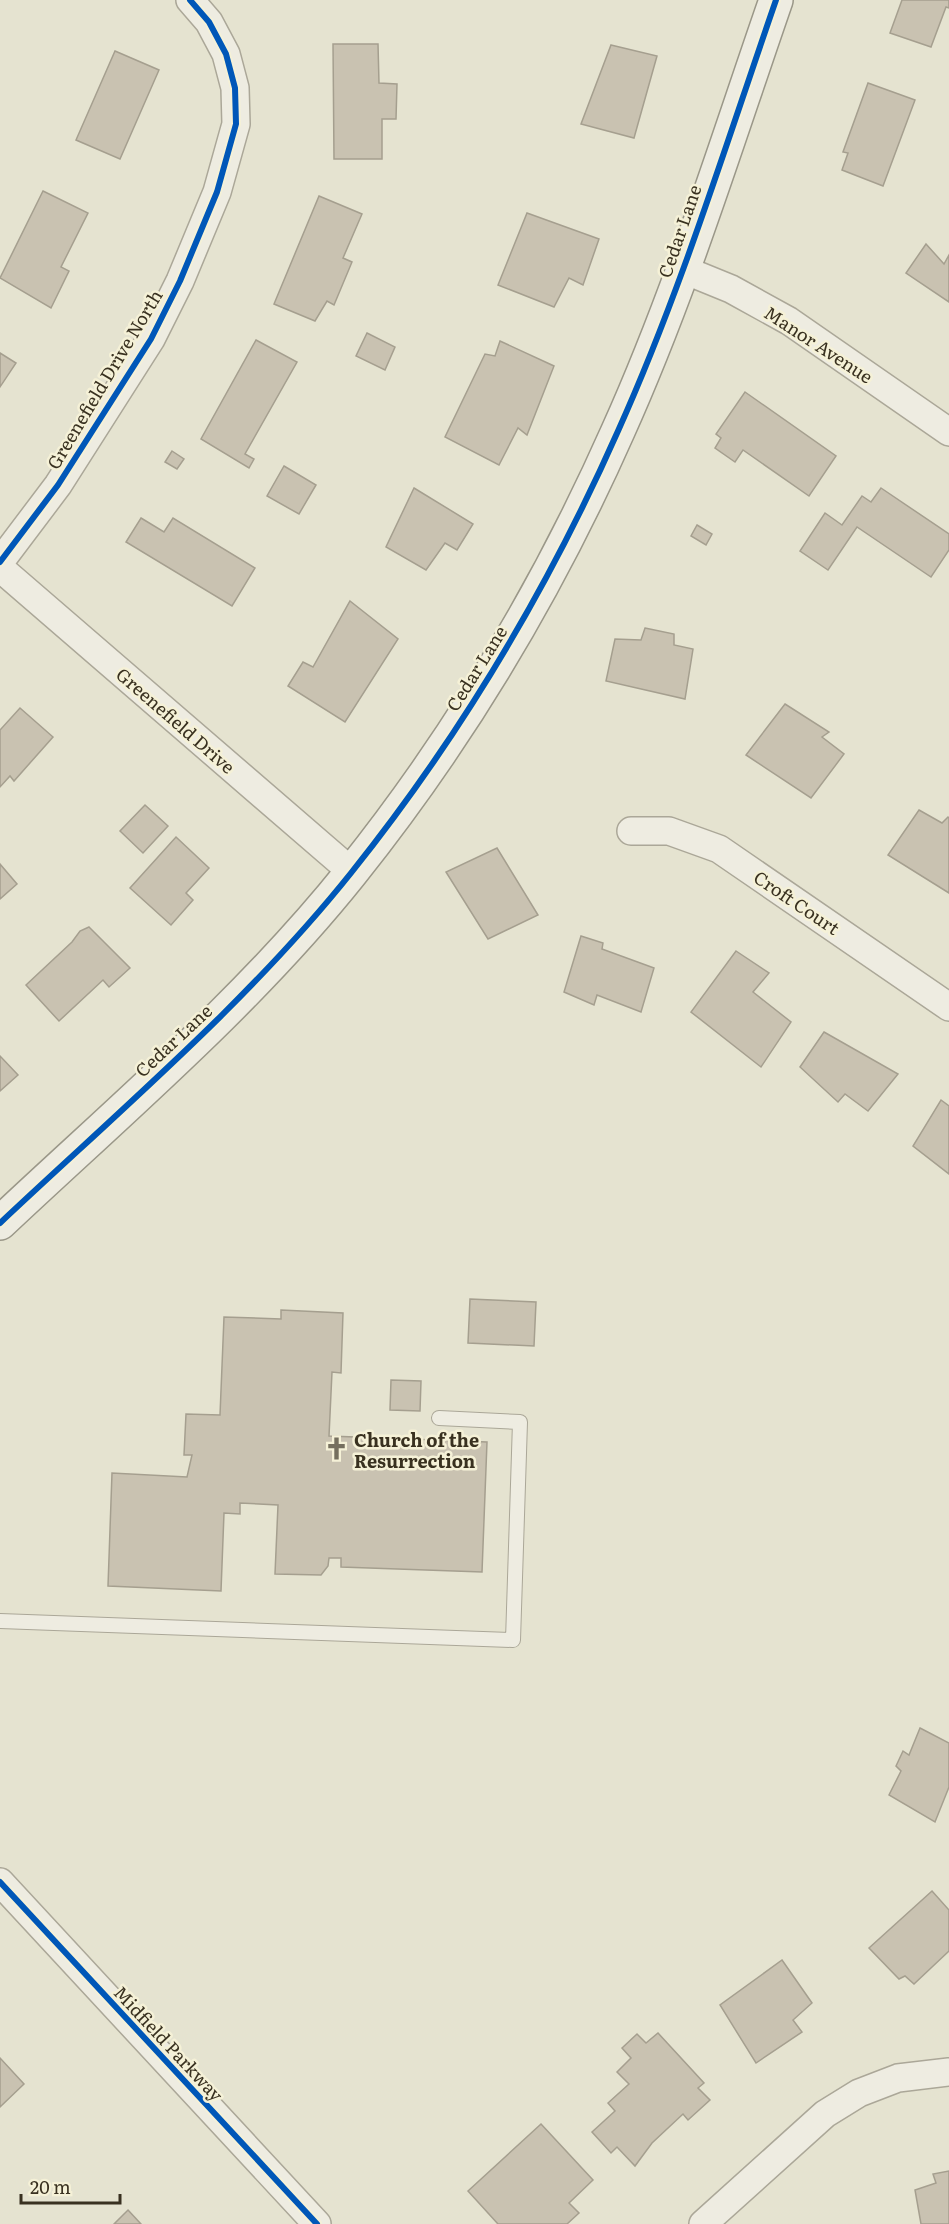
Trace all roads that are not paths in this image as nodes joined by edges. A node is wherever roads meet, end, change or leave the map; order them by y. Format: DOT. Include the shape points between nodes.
graph roads {
  1 [pos="190,0"];
  2 [pos="776,0"];
  3 [pos="682,268"];
  4 [pos="949,432"];
  5 [pos="0,562"];
  6 [pos="0,568"];
  7 [pos="631,831"];
  8 [pos="351,872"];
  9 [pos="949,1007"];
  10 [pos="0,1223"];
  11 [pos="439,1418"];
  12 [pos="0,1621"];
  13 [pos="1,1885"];
  14 [pos="949,2072"];
  15 [pos="317,2224"];
  16 [pos="703,2224"];
  1 -- 5 [label="street, Greenefield Drive North" via="209,22 235,88 236,124 217,192 180,282 151,339 58,485"];
  2 -- 3 [label="main road, Cedar Lane"];
  3 -- 4 [label="street, Manor Avenue" via="789,321"];
  3 -- 8 [label="main road, Cedar Lane" via="619,430 563,547 500,660 438,757"];
  6 -- 8 [label="street, Greenefield Drive"];
  7 -- 9 [label="street, Croft Court" via="669,831 719,849"];
  8 -- 10 [label="main road, Cedar Lane" via="229,1008"];
  11 -- 12 [label="lane" via="520,1422 513,1640"];
  13 -- 15 [label="street, Midfield Parkway"];
  14 -- 16 [label="street" via="898,2078 860,2093 825,2114"];
}
